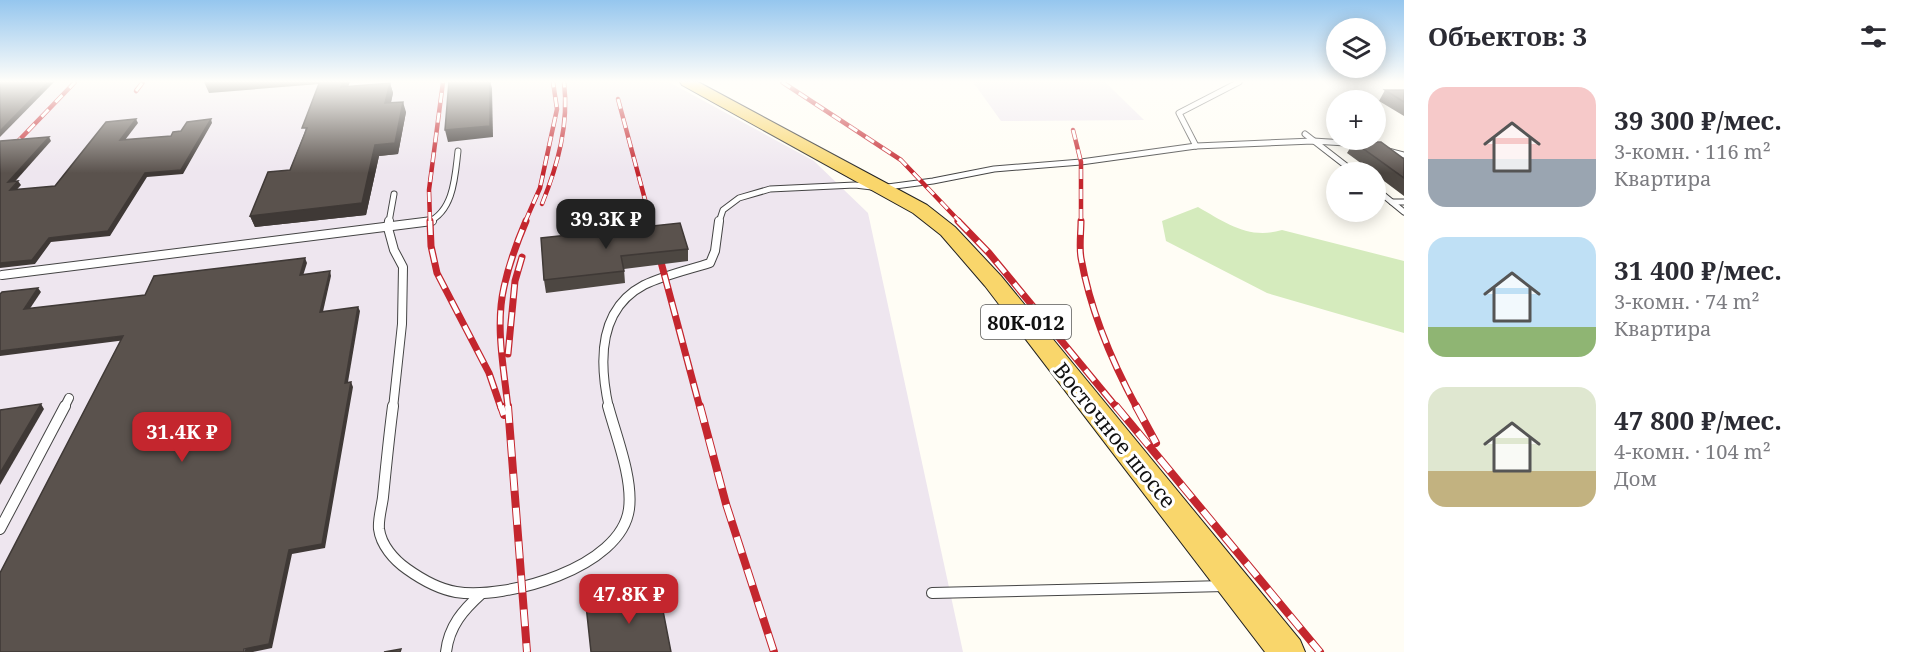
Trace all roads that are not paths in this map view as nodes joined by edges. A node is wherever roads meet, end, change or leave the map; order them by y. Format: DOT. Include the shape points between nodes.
graph roads {
  1 [pos="744,112"];
  2 [pos="1180,112"];
  3 [pos="1305,134"];
  4 [pos="1313,141"];
  5 [pos="1326,141"];
  6 [pos="1196,146"];
  7 [pos="458,151"];
  8 [pos="1404,155"];
  9 [pos="1396,160"];
  10 [pos="1341,162"];
  11 [pos="880,188"];
  12 [pos="394,194"];
  13 [pos="1386,197"];
  14 [pos="1392,202"];
  15 [pos="1404,202"];
  16 [pos="1404,212"];
  17 [pos="388,228"];
  18 [pos="2,274"];
  19 [pos="69,398"];
  20 [pos="0,529"];
  21 [pos="1236,586"];
  22 [pos="482,593"];
  23 [pos="932,593"];
  24 [pos="446,652"];
  25 [pos="1287,652"];
  1 -- 11 [label="main road, Восточное шоссе / 80К-012"];
  2 -- 6 [label="lane"];
  3 -- 4 [label="lane"];
  4 -- 5 [label="lane"];
  4 -- 6 [label="lane"];
  4 -- 10 [label="lane"];
  6 -- 11 [label="lane" via="994,169"];
  7 -- 17 [label="lane" via="450,202 440,216 429,222"];
  8 -- 9 [label="lane" via="1379,148"];
  11 -- 21 [label="main road, Восточное шоссе / 80К-012" via="920,209 948,231 993,281"];
  11 -- 22 [label="lane" via="855,185 770,189 739,198 723,210 710,263 653,280 626,299 614,312 603,346 603,381 627,480 629,509 624,525 607,547 572,572"];
  12 -- 17 [label="lane"];
  13 -- 14 [label="lane"];
  14 -- 15 [label="lane"];
  14 -- 16 [label="lane"];
  17 -- 18 [label="lane"];
  17 -- 22 [label="lane" via="403,267 402,324 378,529 393,557 419,576 454,592"];
  19 -- 20 [label="lane"];
  21 -- 23 [label="lane"];
  21 -- 25 [label="main road, Восточное шоссе / 80К-012"];
  22 -- 24 [label="lane" via="459,612 447,639"];
}
